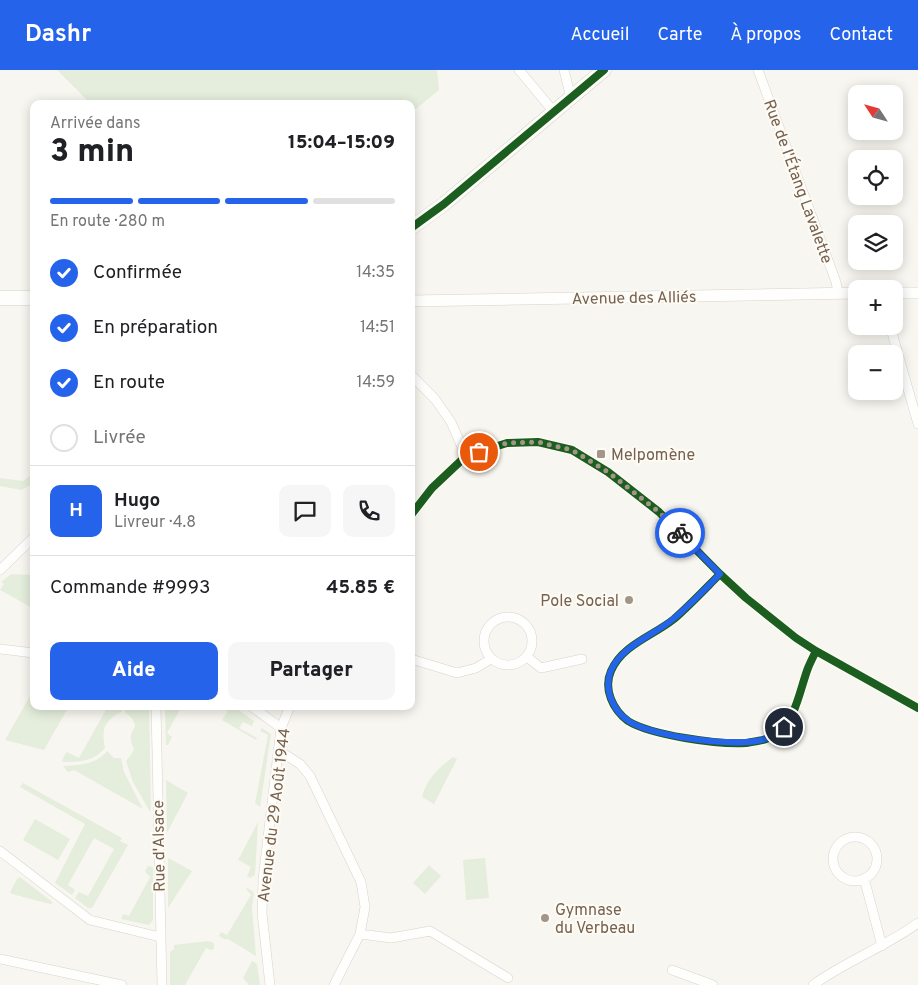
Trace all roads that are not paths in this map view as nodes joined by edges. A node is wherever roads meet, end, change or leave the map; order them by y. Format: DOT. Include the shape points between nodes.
graph roads {
  1 [pos="519,70"];
  2 [pos="564,70"];
  3 [pos="604,70"];
  4 [pos="758,70"];
  5 [pos="571,98"];
  6 [pos="554,112"];
  7 [pos="444,204"];
  8 [pos="415,225"];
  9 [pos="415,235"];
  10 [pos="838,293"];
  11 [pos="848,293"];
  12 [pos="903,293"];
  13 [pos="918,293"];
  14 [pos="0,298"];
  15 [pos="30,298"];
  16 [pos="415,300"];
  17 [pos="893,335"];
  18 [pos="415,378"];
  19 [pos="918,424"];
  20 [pos="466,456"];
  21 [pos="415,511"];
  22 [pos="30,541"];
  23 [pos="0,570"];
  24 [pos="720,574"];
  25 [pos="0,649"];
  26 [pos="816,651"];
  27 [pos="30,653"];
  28 [pos="527,658"];
  29 [pos="491,659"];
  30 [pos="582,659"];
  31 [pos="415,660"];
  32 [pos="918,708"];
  33 [pos="156,710"];
  34 [pos="256,710"];
  35 [pos="288,710"];
  36 [pos="281,728"];
  37 [pos="278,750"];
  38 [pos="0,851"];
  39 [pos="864,878"];
  40 [pos="918,923"];
  41 [pos="360,934"];
  42 [pos="160,937"];
  43 [pos="882,946"];
  44 [pos="0,958"];
  45 [pos="672,970"];
  46 [pos="508,978"];
  47 [pos="122,985"];
  48 [pos="162,985"];
  49 [pos="270,985"];
  50 [pos="334,985"];
  51 [pos="713,985"];
  52 [pos="813,985"];
  1 -- 6 [label="street"];
  2 -- 5 [label="street"];
  3 -- 5 [label="main road"];
  4 -- 10 [label="street, Rue de l'Étang Lavalette"];
  5 -- 6 [label="main road"];
  6 -- 7 [label="main road"];
  7 -- 8 [label="main road"];
  7 -- 9 [label="main road"];
  10 -- 11 [label="street, Avenue des Alliés"];
  10 -- 16 [label="street, Avenue des Alliés"];
  12 -- 13 [label="street"];
  14 -- 15 [label="main road"];
  17 -- 19 [label="street"];
  18 -- 20 [label="street" via="451,422"];
  20 -- 21 [label="street" via="432,488"];
  20 -- 24 [label="street" via="507,443 538,442 572,450 608,472 659,512"];
  22 -- 23 [label="street"];
  24 -- 26 [label="street" via="759,609"];
  24 -- 26 [label="street" via="672,620 621,654 615,663 608,682 609,693 616,708 628,721 643,728 711,742 744,743 769,738 789,721"];
  25 -- 27 [label="street"];
  26 -- 32 [label="street"];
  28 -- 29 [label="street" via="516,665 502,665"];
  28 -- 29 [label="street" via="533,644 531,630 521,620 507,616 494,621 485,632 484,646"];
  28 -- 30 [label="street" via="541,668"];
  29 -- 31 [label="street" via="476,668 457,673"];
  33 -- 42 [label="street, Rue d'Alsace"];
  34 -- 36 [label="street"];
  35 -- 36 [label="street, Avenue du 29 Août 1944"];
  36 -- 37 [label="street, Avenue du 29 Août 1944"];
  37 -- 41 [label="street" via="300,764 310,776 361,882 365,907"];
  37 -- 49 [label="street, Avenue du 29 Août 1944" via="263,879 262,913"];
  38 -- 42 [label="street" via="90,920"];
  39 -- 39 [label="street" via="874,870 878,860 876,852 864,838 846,838 834,850 836,870 851,881"];
  39 -- 43 [label="street"];
  40 -- 43 [label="street"];
  41 -- 46 [label="street" via="391,938 430,931"];
  41 -- 50 [label="street"];
  42 -- 48 [label="street, Rue d'Alsace"];
  43 -- 52 [label="street"];
  44 -- 47 [label="street"];
  45 -- 51 [label="street"];
}
